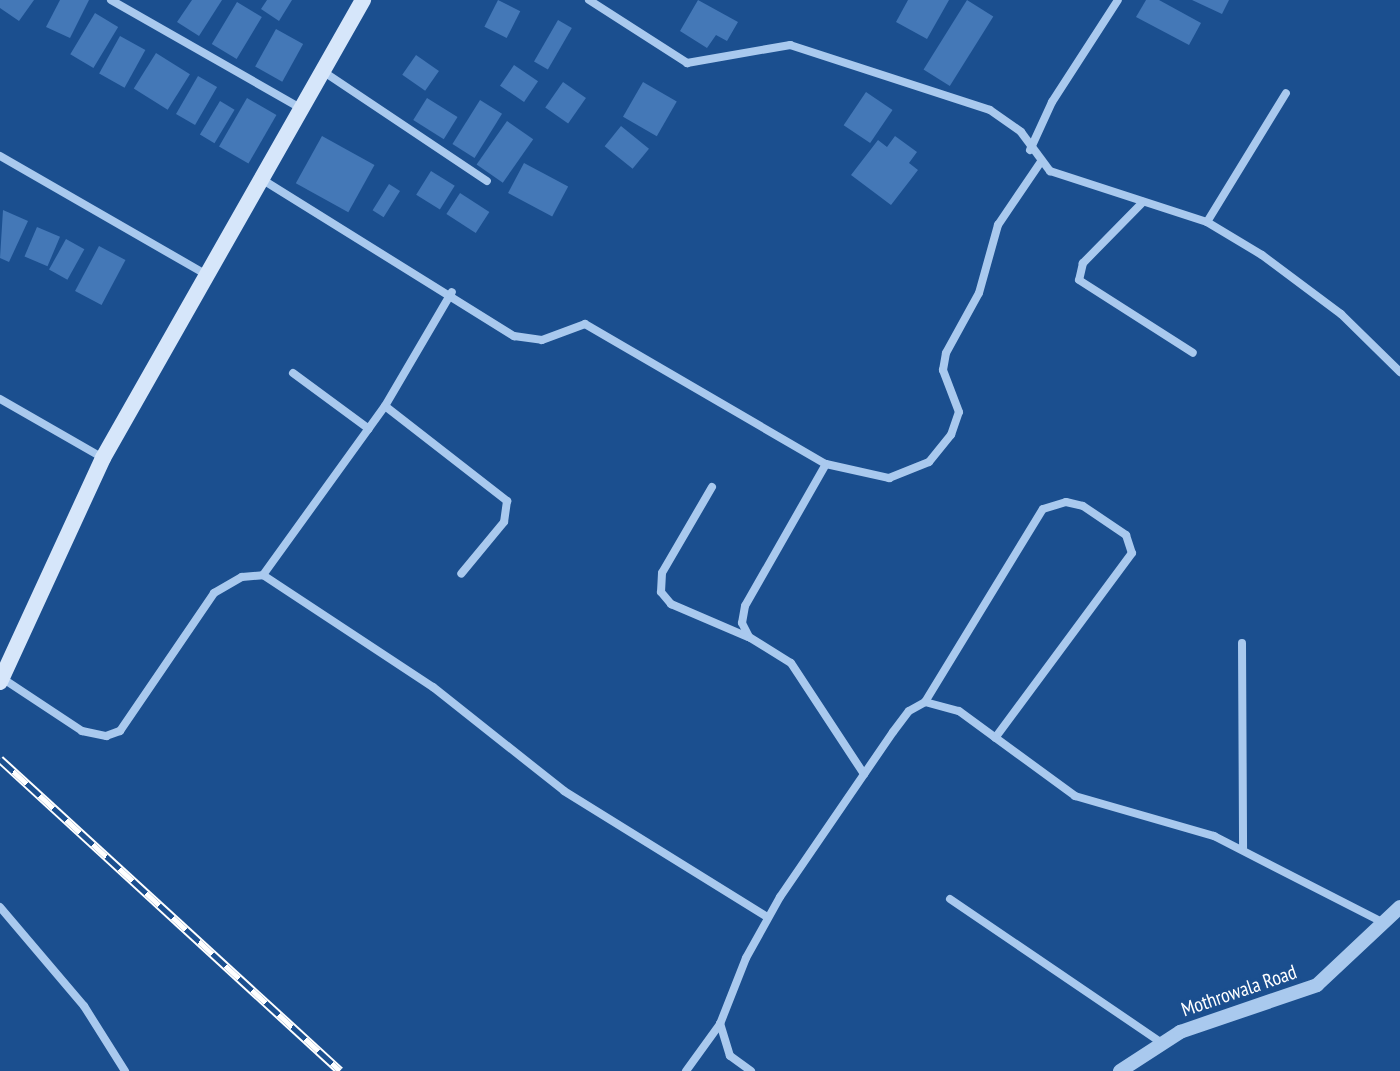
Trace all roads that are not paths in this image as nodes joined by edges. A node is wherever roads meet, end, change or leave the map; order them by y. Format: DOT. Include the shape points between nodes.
graph roads {
  1 [pos="111,0"];
  2 [pos="363,0"];
  3 [pos="589,0"];
  4 [pos="1118,0"];
  5 [pos="324,72"];
  6 [pos="1286,93"];
  7 [pos="302,109"];
  8 [pos="1030,151"];
  9 [pos="0,156"];
  10 [pos="1040,163"];
  11 [pos="263,180"];
  12 [pos="487,181"];
  13 [pos="1143,202"];
  14 [pos="1207,222"];
  15 [pos="207,276"];
  16 [pos="452,292"];
  17 [pos="1193,353"];
  18 [pos="1400,372"];
  19 [pos="293,373"];
  20 [pos="0,399"];
  21 [pos="385,406"];
  22 [pos="369,429"];
  23 [pos="103,458"];
  24 [pos="826,464"];
  25 [pos="712,487"];
  26 [pos="461,574"];
  27 [pos="263,575"];
  28 [pos="749,637"];
  29 [pos="1242,643"];
  30 [pos="1,680"];
  31 [pos="925,702"];
  32 [pos="995,738"];
  33 [pos="864,774"];
  34 [pos="1243,848"];
  35 [pos="950,899"];
  36 [pos="0,907"];
  37 [pos="1400,907"];
  38 [pos="767,917"];
  39 [pos="1384,923"];
  40 [pos="720,1024"];
  41 [pos="1159,1041"];
  42 [pos="125,1071"];
  43 [pos="686,1071"];
  44 [pos="751,1071"];
  45 [pos="1120,1071"];
  1 -- 7 [label="street"];
  2 -- 5 [label="main road"];
  3 -- 8 [label="street" via="687,63 790,45 990,110 1021,132"];
  4 -- 8 [label="street" via="1052,102"];
  5 -- 7 [label="main road"];
  5 -- 12 [label="street"];
  6 -- 14 [label="street"];
  7 -- 11 [label="main road"];
  8 -- 10 [label="street"];
  9 -- 15 [label="street"];
  10 -- 13 [label="street"];
  10 -- 24 [label="street" via="998,225 979,293 946,353 943,370 959,412 951,435 929,462 901,477 854,474"];
  11 -- 15 [label="main road"];
  11 -- 16 [label="street"];
  13 -- 14 [label="street"];
  13 -- 17 [label="street" via="1083,263 1079,280"];
  14 -- 18 [label="street" via="1306,286"];
  15 -- 23 [label="main road"];
  16 -- 21 [label="street"];
  16 -- 24 [label="street" via="524,339 591,327"];
  19 -- 22 [label="street"];
  20 -- 23 [label="street"];
  21 -- 22 [label="street"];
  21 -- 26 [label="street" via="507,501 504,522"];
  22 -- 27 [label="street"];
  23 -- 30 [label="main road"];
  24 -- 28 [label="street" via="745,606 742,623"];
  25 -- 28 [label="street" via="662,573 661,592 671,604"];
  27 -- 30 [label="street" via="242,577 214,593 120,731 106,736 82,731"];
  27 -- 38 [label="street" via="433,687 564,791"];
  28 -- 33 [label="street" via="791,663"];
  29 -- 34 [label="street"];
  31 -- 32 [label="street" via="950,707"];
  31 -- 32 [label="street" via="1043,509 1066,502 1083,506 1126,535 1132,553"];
  31 -- 33 [label="street" via="909,711"];
  32 -- 34 [label="street" via="1100,807"];
  33 -- 38 [label="street"];
  34 -- 39 [label="street"];
  35 -- 41 [label="street"];
  36 -- 42 [label="street" via="84,1006"];
  37 -- 39 [label="street, Mothrowala Road"];
  38 -- 40 [label="street"];
  39 -- 41 [label="street, Mothrowala Road" via="1317,985"];
  40 -- 43 [label="street"];
  40 -- 44 [label="street" via="730,1056"];
  41 -- 45 [label="street, Mothrowala Road"];
}
